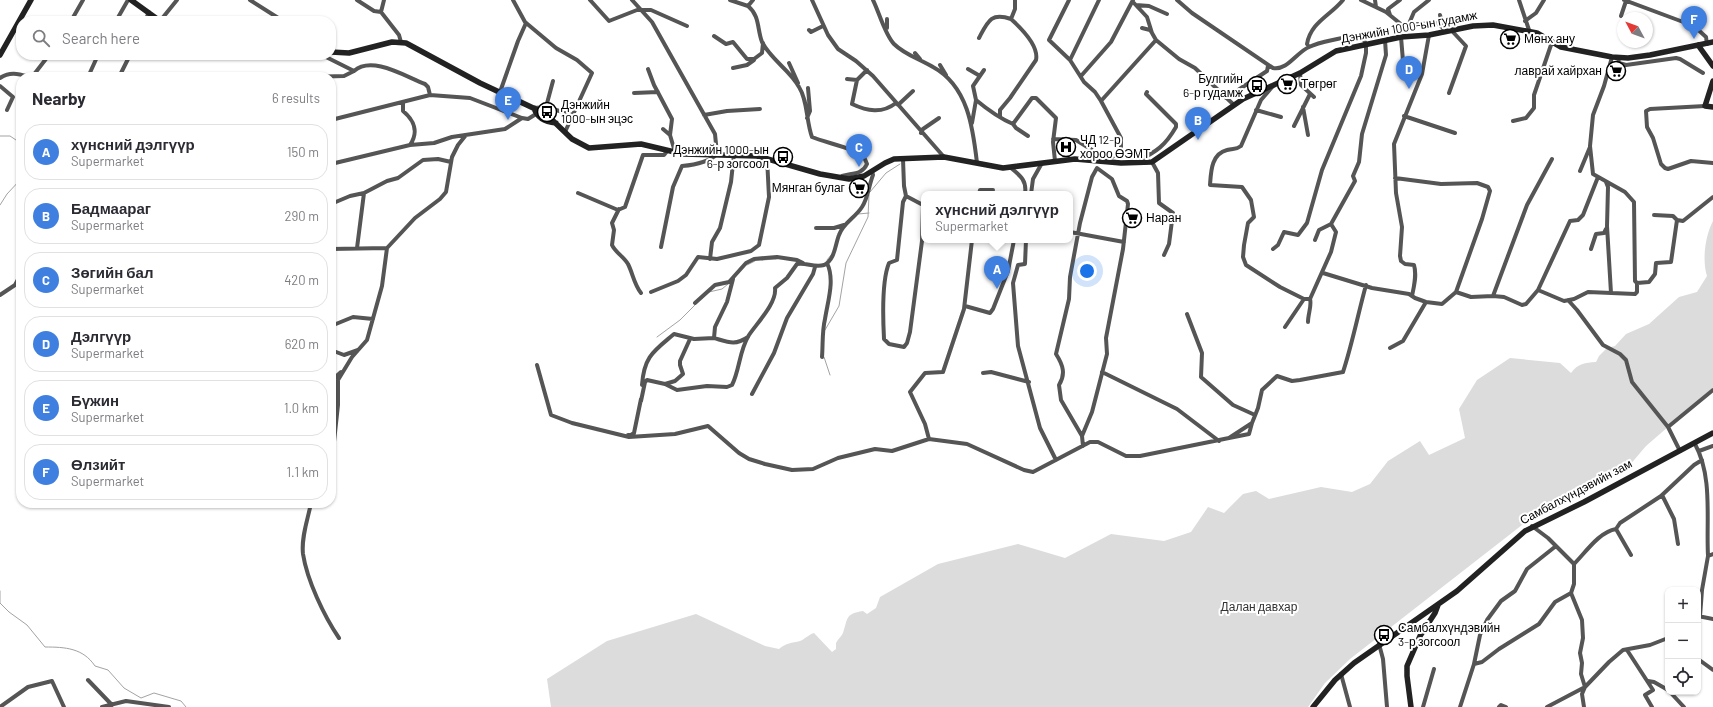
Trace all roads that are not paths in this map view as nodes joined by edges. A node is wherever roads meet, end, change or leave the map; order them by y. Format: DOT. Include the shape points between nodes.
graph roads {
  1 [pos="31,0"];
  2 [pos="83,0"];
  3 [pos="128,0"];
  4 [pos="132,0"];
  5 [pos="177,0"];
  6 [pos="250,0"];
  7 [pos="358,0"];
  8 [pos="384,0"];
  9 [pos="513,0"];
  10 [pos="590,0"];
  11 [pos="632,0"];
  12 [pos="730,0"];
  13 [pos="753,0"];
  14 [pos="812,0"];
  15 [pos="873,0"];
  16 [pos="1015,0"];
  17 [pos="1069,0"];
  18 [pos="1099,0"];
  19 [pos="1176,0"];
  20 [pos="1343,0"];
  21 [pos="1361,0"];
  22 [pos="1375,0"];
  23 [pos="1400,0"];
  24 [pos="1429,0"];
  25 [pos="1519,0"];
  26 [pos="1544,0"];
  27 [pos="1625,0"];
  28 [pos="1134,2"];
  29 [pos="748,6"];
  30 [pos="1376,7"];
  31 [pos="641,10"];
  32 [pos="149,11"];
  33 [pos="381,12"];
  34 [pos="1622,12"];
  35 [pos="1167,14"];
  36 [pos="1390,15"];
  37 [pos="1440,15"];
  38 [pos="22,16"];
  39 [pos="74,16"];
  40 [pos="119,16"];
  41 [pos="147,16"];
  42 [pos="154,16"];
  43 [pos="164,16"];
  44 [pos="275,16"];
  45 [pos="1012,18"];
  46 [pos="887,19"];
  47 [pos="1525,21"];
  48 [pos="526,23"];
  49 [pos="16,26"];
  50 [pos="687,26"];
  51 [pos="823,26"];
  52 [pos="1408,26"];
  53 [pos="1142,28"];
  54 [pos="809,30"];
  55 [pos="1444,30"];
  56 [pos="1529,30"];
  57 [pos="1452,31"];
  58 [pos="887,33"];
  59 [pos="1152,33"];
  60 [pos="1429,35"];
  61 [pos="714,36"];
  62 [pos="1401,37"];
  63 [pos="979,38"];
  64 [pos="1156,40"];
  65 [pos="1385,40"];
  66 [pos="401,42"];
  67 [pos="763,42"];
  68 [pos="1552,42"];
  69 [pos="1710,43"];
  70 [pos="1366,44"];
  71 [pos="1698,45"];
  72 [pos="1308,47"];
  73 [pos="1,51"];
  74 [pos="336,52"];
  75 [pos="915,53"];
  76 [pos="1615,57"];
  77 [pos="754,59"];
  78 [pos="45,60"];
  79 [pos="96,60"];
  80 [pos="128,60"];
  81 [pos="332,60"];
  82 [pos="1070,60"];
  83 [pos="922,61"];
  84 [pos="1403,61"];
  85 [pos="790,64"];
  86 [pos="940,65"];
  87 [pos="1268,66"];
  88 [pos="1713,66"];
  89 [pos="733,68"];
  90 [pos="648,69"];
  91 [pos="968,69"];
  92 [pos="866,70"];
  93 [pos="984,70"];
  94 [pos="354,71"];
  95 [pos="35,72"];
  96 [pos="90,72"];
  97 [pos="122,72"];
  98 [pos="16,73"];
  99 [pos="1300,73"];
  100 [pos="1703,73"];
  101 [pos="336,76"];
  102 [pos="980,76"];
  103 [pos="1081,76"];
  104 [pos="0,78"];
  105 [pos="847,79"];
  106 [pos="858,80"];
  107 [pos="553,81"];
  108 [pos="1713,81"];
  109 [pos="949,82"];
  110 [pos="1274,84"];
  111 [pos="0,86"];
  112 [pos="800,87"];
  113 [pos="808,88"];
  114 [pos="913,91"];
  115 [pos="500,92"];
  116 [pos="658,92"];
  117 [pos="1147,92"];
  118 [pos="634,93"];
  119 [pos="1449,93"];
  120 [pos="1310,94"];
  121 [pos="430,96"];
  122 [pos="1314,97"];
  123 [pos="1226,98"];
  124 [pos="976,100"];
  125 [pos="1100,101"];
  126 [pos="403,103"];
  127 [pos="897,104"];
  128 [pos="1234,105"];
  129 [pos="1705,106"];
  130 [pos="1303,107"];
  131 [pos="1713,107"];
  132 [pos="546,108"];
  133 [pos="8,110"];
  134 [pos="760,110"];
  135 [pos="1256,110"];
  136 [pos="535,111"];
  137 [pos="573,115"];
  138 [pos="704,115"];
  139 [pos="1404,116"];
  140 [pos="1001,117"];
  141 [pos="1281,117"];
  142 [pos="522,118"];
  143 [pos="806,118"];
  144 [pos="939,118"];
  145 [pos="336,119"];
  146 [pos="1512,121"];
  147 [pos="972,124"];
  148 [pos="1013,124"];
  149 [pos="1294,126"];
  150 [pos="663,129"];
  151 [pos="565,132"];
  152 [pos="922,133"];
  153 [pos="1455,133"];
  154 [pos="670,135"];
  155 [pos="1308,135"];
  156 [pos="466,136"];
  157 [pos="1028,136"];
  158 [pos="1053,139"];
  159 [pos="410,145"];
  160 [pos="1590,146"];
  161 [pos="668,150"];
  162 [pos="675,152"];
  163 [pos="717,154"];
  164 [pos="734,154"];
  165 [pos="768,157"];
  166 [pos="944,157"];
  167 [pos="903,159"];
  168 [pos="1552,159"];
  169 [pos="1103,160"];
  170 [pos="1055,161"];
  171 [pos="451,162"];
  172 [pos="1042,162"];
  173 [pos="1152,162"];
  174 [pos="336,163"];
  175 [pos="977,163"];
  176 [pos="1713,163"];
  177 [pos="1134,164"];
  178 [pos="1011,168"];
  179 [pos="1097,168"];
  180 [pos="872,171"];
  181 [pos="1580,171"];
  182 [pos="1598,177"];
  183 [pos="842,178"];
  184 [pos="1395,178"];
  185 [pos="1606,182"];
  186 [pos="993,190"];
  187 [pos="980,191"];
  188 [pos="1025,191"];
  189 [pos="1031,191"];
  190 [pos="364,193"];
  191 [pos="578,193"];
  192 [pos="906,196"];
  193 [pos="1713,197"];
  194 [pos="336,202"];
  195 [pos="921,204"];
  196 [pos="619,209"];
  197 [pos="1654,215"];
  198 [pos="1677,220"];
  199 [pos="1331,224"];
  200 [pos="844,225"];
  201 [pos="1606,226"];
  202 [pos="816,228"];
  203 [pos="1073,232"];
  204 [pos="1078,232"];
  205 [pos="1315,240"];
  206 [pos="1124,242"];
  207 [pos="922,243"];
  208 [pos="972,243"];
  209 [pos="1013,243"];
  210 [pos="1026,243"];
  211 [pos="661,247"];
  212 [pos="357,248"];
  213 [pos="387,248"];
  214 [pos="1591,248"];
  215 [pos="336,249"];
  216 [pos="1273,249"];
  217 [pos="1164,255"];
  218 [pos="710,259"];
  219 [pos="803,263"];
  220 [pos="827,263"];
  221 [pos="815,267"];
  222 [pos="1323,273"];
  223 [pos="734,277"];
  224 [pos="16,283"];
  225 [pos="1638,283"];
  226 [pos="1366,285"];
  227 [pos="1538,290"];
  228 [pos="651,292"];
  229 [pos="1456,292"];
  230 [pos="1610,293"];
  231 [pos="641,294"];
  232 [pos="0,295"];
  233 [pos="1412,296"];
  234 [pos="1493,296"];
  235 [pos="1304,299"];
  236 [pos="1310,299"];
  237 [pos="1568,300"];
  238 [pos="1426,302"];
  239 [pos="695,303"];
  240 [pos="965,306"];
  241 [pos="1187,314"];
  242 [pos="373,319"];
  243 [pos="1308,322"];
  244 [pos="336,324"];
  245 [pos="1285,327"];
  246 [pos="748,337"];
  247 [pos="714,338"];
  248 [pos="690,339"];
  249 [pos="1390,348"];
  250 [pos="359,350"];
  251 [pos="336,352"];
  252 [pos="822,357"];
  253 [pos="537,365"];
  254 [pos="344,369"];
  255 [pos="1102,372"];
  256 [pos="983,373"];
  257 [pos="336,376"];
  258 [pos="1029,382"];
  259 [pos="665,384"];
  260 [pos="1713,390"];
  261 [pos="752,394"];
  262 [pos="641,401"];
  263 [pos="1255,415"];
  264 [pos="336,423"];
  265 [pos="1252,423"];
  266 [pos="1668,427"];
  267 [pos="1713,433"];
  268 [pos="624,435"];
  269 [pos="1082,436"];
  270 [pos="1229,438"];
  271 [pos="929,439"];
  272 [pos="1219,441"];
  273 [pos="1694,444"];
  274 [pos="1083,446"];
  275 [pos="1713,446"];
  276 [pos="1680,451"];
  277 [pos="1699,451"];
  278 [pos="1056,460"];
  279 [pos="1702,460"];
  280 [pos="1662,495"];
  281 [pos="310,508"];
  282 [pos="1532,526"];
  283 [pos="1616,529"];
  284 [pos="1678,544"];
  285 [pos="1556,546"];
  286 [pos="1631,555"];
  287 [pos="1711,555"];
  288 [pos="1574,564"];
  289 [pos="1571,593"];
  290 [pos="1701,599"];
  291 [pos="1438,605"];
  292 [pos="1701,616"];
  293 [pos="1713,619"];
  294 [pos="338,638"];
  295 [pos="1665,639"];
  296 [pos="1379,644"];
  297 [pos="1627,650"];
  298 [pos="1701,661"];
  299 [pos="1474,664"];
  300 [pos="1434,670"];
  301 [pos="1713,670"];
  302 [pos="1341,674"];
  303 [pos="88,680"];
  304 [pos="1648,681"];
  305 [pos="1584,687"];
  306 [pos="1665,689"];
  307 [pos="1673,695"];
  308 [pos="112,705"];
  309 [pos="0,707"];
  310 [pos="64,707"];
  311 [pos="102,707"];
  312 [pos="170,707"];
  313 [pos="1313,707"];
  314 [pos="1350,707"];
  315 [pos="1387,707"];
  316 [pos="1411,707"];
  317 [pos="1423,707"];
  318 [pos="1460,707"];
  319 [pos="1499,707"];
  320 [pos="1506,707"];
  321 [pos="1547,707"];
  322 [pos="1584,707"];
  323 [pos="1652,707"];
  324 [pos="1684,707"];
  1 -- 38 [label="main road"];
  2 -- 39 [label="street"];
  3 -- 40 [label="street"];
  4 -- 32 [label="main road"];
  5 -- 43 [label="street"];
  6 -- 44 [label="street"];
  7 -- 33 [label="street" via="374,11"];
  8 -- 33 [label="street"];
  9 -- 48 [label="street"];
  10 -- 31 [label="street" via="609,21"];
  11 -- 31 [label="street"];
  12 -- 29 [label="street"];
  13 -- 29 [label="street"];
  14 -- 51 [label="street"];
  15 -- 58 [label="street"];
  16 -- 45 [label="street" via="1016,9"];
  17 -- 82 [label="street" via="1049,40"];
  18 -- 82 [label="street"];
  19 -- 87 [label="street"];
  20 -- 72 [label="street" via="1314,26 1308,39"];
  21 -- 30 [label="street"];
  22 -- 30 [label="street"];
  23 -- 36 [label="street" via="1388,9"];
  24 -- 52 [label="street" via="1414,12"];
  25 -- 47 [label="street"];
  26 -- 47 [label="street" via="1536,13"];
  27 -- 34 [label="street"];
  27 -- 69 [label="street" via="1694,26"];
  28 -- 35 [label="street"];
  28 -- 59 [label="street" via="1147,17"];
  28 -- 103 [label="street" via="1111,42"];
  29 -- 67 [label="street" via="758,20"];
  30 -- 36 [label="street"];
  31 -- 50 [label="street" via="651,10"];
  31 -- 138 [label="street" via="652,22"];
  32 -- 41 [label="street"];
  32 -- 42 [label="main road"];
  33 -- 66 [label="street" via="399,35"];
  36 -- 52 [label="street" via="1402,25"];
  37 -- 55 [label="street"];
  45 -- 63 [label="street" via="1000,15 994,17"];
  45 -- 140 [label="street" via="1033,46 1037,56 1021,83 1000,110"];
  46 -- 58 [label="street"];
  47 -- 56 [label="street"];
  48 -- 115 [label="street"];
  48 -- 137 [label="street" via="556,48 590,69 592,73"];
  49 -- 73 [label="main road"];
  51 -- 54 [label="street" via="812,32"];
  51 -- 92 [label="street" via="838,49"];
  52 -- 55 [label="street" via="1437,23"];
  53 -- 59 [label="street"];
  55 -- 57 [label="main road, Дэнжийн 1000-ын гудамж"];
  55 -- 60 [label="main road, Дэнжийн 1000-ын гудамж"];
  56 -- 57 [label="main road, Дэнжийн 1000-ын гудамж" via="1493,25"];
  56 -- 68 [label="main road, Дэнжийн 1000-ын гудамж"];
  57 -- 119 [label="street" via="1466,46"];
  58 -- 83 [label="street" via="893,44"];
  59 -- 64 [label="street"];
  60 -- 62 [label="main road, Дэнжийн 1000-ын гудамж"];
  60 -- 139 [label="street" via="1422,74"];
  61 -- 77 [label="street" via="726,44 733,42 747,59"];
  62 -- 65 [label="main road, Дэнжийн 1000-ын гудамж"];
  62 -- 84 [label="street"];
  64 -- 123 [label="street" via="1179,59 1195,68"];
  64 -- 125 [label="street"];
  65 -- 70 [label="main road, Дэнжийн 1000-ын гудамж"];
  65 -- 199 [label="street" via="1386,55 1362,134 1362,146 1354,180"];
  66 -- 74 [label="main road" via="349,53"];
  66 -- 115 [label="main road" via="414,46"];
  67 -- 77 [label="street" via="762,53"];
  67 -- 112 [label="street"];
  68 -- 76 [label="main road, Дэнжийн 1000-ын гудамж" via="1561,47"];
  68 -- 146 [label="street" via="1534,95 1534,108 1526,118"];
  69 -- 71 [label="main road, Дэнжийн 1000-ын гудамж"];
  70 -- 72 [label="street" via="1362,37 1358,36"];
  70 -- 99 [label="main road, Дэнжийн 1000-ын гудамж" via="1336,51"];
  70 -- 216 [label="street" via="1361,76 1322,170 1307,223 1298,235 1284,232 1278,245"];
  71 -- 76 [label="main road, Дэнжийн 1000-ын гудамж" via="1650,55"];
  71 -- 88 [label="main road"];
  72 -- 87 [label="street" via="1278,69"];
  75 -- 83 [label="street"];
  76 -- 100 [label="street" via="1619,63 1626,65 1680,59"];
  76 -- 160 [label="street" via="1593,115"];
  77 -- 89 [label="street" via="747,65"];
  78 -- 95 [label="street"];
  79 -- 96 [label="street"];
  80 -- 97 [label="street"];
  81 -- 94 [label="street"];
  82 -- 103 [label="street"];
  83 -- 109 [label="street" via="934,67"];
  85 -- 112 [label="street"];
  86 -- 109 [label="street"];
  87 -- 123 [label="street" via="1266,71"];
  90 -- 116 [label="street"];
  91 -- 102 [label="street"];
  92 -- 106 [label="street"];
  92 -- 127 [label="street"];
  93 -- 102 [label="street"];
  94 -- 101 [label="street" via="344,76"];
  94 -- 121 [label="street" via="358,68 385,66 425,84"];
  98 -- 104 [label="street"];
  99 -- 110 [label="main road, Дэнжийн 1000-ын гудамж"];
  99 -- 120 [label="street" via="1301,85"];
  102 -- 124 [label="street" via="973,86"];
  103 -- 125 [label="street"];
  105 -- 106 [label="street"];
  106 -- 127 [label="street" via="852,104 875,111"];
  107 -- 132 [label="street"];
  108 -- 129 [label="main road"];
  109 -- 147 [label="street" via="968,110"];
  110 -- 128 [label="main road, Дэнжийн 1000-ын гудамж"];
  110 -- 135 [label="street"];
  111 -- 133 [label="street" via="13,96"];
  112 -- 143 [label="street"];
  113 -- 143 [label="street" via="810,111"];
  114 -- 127 [label="street"];
  115 -- 136 [label="main road"];
  116 -- 118 [label="street"];
  116 -- 154 [label="street" via="672,119"];
  117 -- 177 [label="street" via="1146,94 1176,124 1176,127 1164,145"];
  120 -- 122 [label="street"];
  120 -- 130 [label="street"];
  121 -- 126 [label="street"];
  121 -- 142 [label="street" via="470,98"];
  123 -- 128 [label="street"];
  124 -- 140 [label="street"];
  124 -- 147 [label="street"];
  125 -- 169 [label="street" via="1121,138 1121,153"];
  126 -- 145 [label="street"];
  126 -- 159 [label="street" via="403,111 413,121 415,136"];
  127 -- 152 [label="street"];
  128 -- 173 [label="main road, Дэнжийн 1000-ын гудамж"];
  129 -- 131 [label="main road"];
  129 -- 176 [label="street" via="1650,109 1646,111 1645,119 1664,168 1691,162"];
  130 -- 149 [label="street"];
  130 -- 155 [label="street"];
  132 -- 136 [label="street"];
  132 -- 137 [label="street"];
  134 -- 138 [label="street"];
  135 -- 141 [label="street"];
  135 -- 235 [label="street" via="1242,146 1235,150 1227,150 1216,157 1210,184 1242,187 1251,200 1254,217 1248,223 1243,257 1246,265"];
  136 -- 142 [label="street" via="528,119"];
  136 -- 151 [label="main road, Дэнжийн 1000-ын гудамж" via="547,122 556,123"];
  137 -- 151 [label="street"];
  138 -- 163 [label="street" via="715,134"];
  139 -- 153 [label="street"];
  139 -- 184 [label="street" via="1394,144"];
  140 -- 148 [label="street"];
  142 -- 156 [label="street" via="505,129"];
  143 -- 183 [label="street" via="812,137 862,155 867,164 865,168"];
  144 -- 152 [label="street" via="923,129"];
  147 -- 175 [label="street"];
  148 -- 157 [label="street"];
  148 -- 158 [label="street" via="1032,98 1036,98 1056,118"];
  150 -- 154 [label="street"];
  151 -- 161 [label="main road, Дэнжийн 1000-ын гудамж" via="577,143 589,148 641,144"];
  152 -- 166 [label="street"];
  154 -- 162 [label="street"];
  156 -- 159 [label="street"];
  156 -- 171 [label="street" via="458,145"];
  158 -- 169 [label="street" via="1071,138"];
  158 -- 170 [label="street"];
  159 -- 174 [label="street"];
  160 -- 181 [label="street"];
  160 -- 182 [label="street" via="1593,174"];
  161 -- 162 [label="main road, Дэнжийн 1000-ын гудамж"];
  161 -- 196 [label="street" via="664,155 643,155 625,207"];
  162 -- 163 [label="main road, Дэнжийн 1000-ын гудамж"];
  163 -- 164 [label="main road, Дэнжийн 1000-ын гудамж"];
  163 -- 211 [label="street" via="705,161 682,166 673,187"];
  164 -- 165 [label="main road, Дэнжийн 1000-ын гудамж"];
  164 -- 218 [label="street" via="731,182 720,228 712,242"];
  165 -- 183 [label="main road, Дэнжийн 1000-ын гудамж"];
  165 -- 218 [label="street" via="769,197 758,245 751,251"];
  166 -- 167 [label="main road, Дэнжийн 1000-ын гудамж"];
  166 -- 175 [label="main road, Дэнжийн 1000-ын гудамж"];
  167 -- 180 [label="main road, Дэнжийн 1000-ын гудамж" via="885,163"];
  167 -- 192 [label="street"];
  168 -- 234 [label="street" via="1527,205"];
  169 -- 170 [label="main road, Дэнжийн 1000-ын гудамж"];
  169 -- 177 [label="main road, Дэнжийн 1000-ын гудамж"];
  169 -- 179 [label="street"];
  170 -- 172 [label="main road, Дэнжийн 1000-ын гудамж"];
  171 -- 190 [label="street" via="438,159 423,160 398,178"];
  171 -- 213 [label="street" via="446,192 415,218"];
  172 -- 178 [label="main road, Дэнжийн 1000-ын гудамж"];
  172 -- 189 [label="street" via="1033,180"];
  173 -- 177 [label="main road, Дэнжийн 1000-ын гудамж"];
  173 -- 217 [label="street" via="1158,172 1159,203 1173,213 1169,244"];
  175 -- 178 [label="main road, Дэнжийн 1000-ын гудамж"];
  178 -- 188 [label="street" via="1024,179"];
  179 -- 204 [label="street" via="1092,177"];
  179 -- 206 [label="street" via="1112,179 1119,196 1128,204"];
  180 -- 183 [label="main road, Дэнжийн 1000-ын гудамж" via="858,178"];
  180 -- 200 [label="street" via="873,175 862,207"];
  182 -- 185 [label="street"];
  182 -- 227 [label="street" via="1583,215 1578,220 1570,221"];
  184 -- 229 [label="street" via="1441,184 1477,183 1488,187 1490,191 1482,219"];
  184 -- 233 [label="street" via="1402,227 1401,261 1414,265 1415,283"];
  185 -- 201 [label="street"];
  185 -- 225 [label="street" via="1625,192 1634,202 1635,281"];
  186 -- 187 [label="street"];
  190 -- 194 [label="street"];
  190 -- 212 [label="street"];
  191 -- 196 [label="street"];
  192 -- 195 [label="street"];
  192 -- 207 [label="street" via="903,202 897,260 889,263 887,272 883,322 884,339 889,344 904,347 907,343"];
  193 -- 198 [label="street" via="1696,209 1686,221"];
  196 -- 231 [label="street" via="612,223 612,245 628,263"];
  197 -- 198 [label="street" via="1673,216"];
  198 -- 225 [label="street" via="1671,262 1656,263 1655,274 1649,282"];
  199 -- 205 [label="street" via="1319,230"];
  199 -- 222 [label="street" via="1336,232 1332,252"];
  200 -- 202 [label="street"];
  200 -- 220 [label="street" via="838,236 835,251"];
  201 -- 214 [label="street" via="1604,233 1596,234"];
  201 -- 230 [label="street"];
  203 -- 204 [label="street"];
  204 -- 206 [label="street"];
  204 -- 269 [label="street" via="1070,277 1070,298 1056,354 1063,365 1063,379 1058,385 1061,400"];
  206 -- 255 [label="street"];
  208 -- 240 [label="street"];
  209 -- 240 [label="street" via="1008,271 990,313"];
  210 -- 258 [label="street" via="1027,258 1025,264 1018,265 1013,283 1013,302 1018,346"];
  212 -- 213 [label="street"];
  212 -- 215 [label="street"];
  213 -- 242 [label="street" via="382,286"];
  218 -- 228 [label="street" via="698,257 686,276"];
  219 -- 221 [label="street"];
  219 -- 223 [label="street" via="778,256 754,259 746,263"];
  219 -- 246 [label="street" via="797,264 787,278 775,288 775,297"];
  220 -- 221 [label="street"];
  220 -- 252 [label="street" via="830,270 829,302 824,319"];
  221 -- 261 [label="street" via="787,318 774,353"];
  222 -- 226 [label="street"];
  222 -- 236 [label="street"];
  223 -- 239 [label="street" via="729,282 714,285"];
  223 -- 247 [label="street" via="728,302 715,327"];
  224 -- 232 [label="street"];
  225 -- 230 [label="street" via="1635,294"];
  226 -- 233 [label="street"];
  226 -- 263 [label="street" via="1352,335 1348,362 1343,372 1292,381 1277,376 1262,390"];
  227 -- 234 [label="street" via="1526,304"];
  227 -- 237 [label="street" via="1564,301"];
  229 -- 234 [label="street" via="1471,296"];
  229 -- 238 [label="street" via="1442,304"];
  230 -- 237 [label="street" via="1588,292"];
  233 -- 238 [label="street"];
  235 -- 236 [label="street"];
  235 -- 245 [label="street"];
  236 -- 243 [label="street"];
  237 -- 266 [label="street" via="1603,345 1626,360 1632,382"];
  238 -- 249 [label="street" via="1403,341"];
  240 -- 271 [label="street" via="943,372 924,373 910,392"];
  241 -- 263 [label="street" via="1202,353 1201,376 1233,405"];
  242 -- 244 [label="street" via="353,317"];
  242 -- 250 [label="street" via="367,340"];
  246 -- 247 [label="street" via="739,343"];
  246 -- 259 [label="street" via="738,362 738,372 731,386 686,387 677,390"];
  247 -- 248 [label="street"];
  248 -- 259 [label="street" via="680,362 683,374 675,381"];
  248 -- 262 [label="street" via="674,334 651,353 643,377"];
  250 -- 251 [label="street" via="344,355"];
  250 -- 254 [label="street"];
  253 -- 268 [label="street" via="551,415 572,423"];
  254 -- 257 [label="street"];
  254 -- 264 [label="street" via="338,380"];
  255 -- 269 [label="street" via="1092,412"];
  255 -- 272 [label="street" via="1177,409"];
  256 -- 258 [label="street" via="991,372"];
  258 -- 278 [label="street" via="1040,428"];
  259 -- 262 [label="street" via="647,380"];
  260 -- 266 [label="street"];
  262 -- 268 [label="street" via="634,433"];
  263 -- 265 [label="street"];
  265 -- 270 [label="street"];
  265 -- 270 [label="street" via="1249,434"];
  266 -- 276 [label="street"];
  267 -- 273 [label="main road, Самбалхүндэвийн зам"];
  268 -- 271 [label="street" via="675,434 708,426 749,459 792,470 813,469 838,458 875,449 892,451"];
  269 -- 274 [label="street"];
  270 -- 272 [label="street"];
  271 -- 278 [label="street" via="967,444 1033,472"];
  272 -- 274 [label="street" via="1203,442 1140,456 1126,456 1098,442 1090,442"];
  273 -- 276 [label="main road, Самбалхүндэвийн зам"];
  273 -- 277 [label="street"];
  274 -- 278 [label="street"];
  275 -- 277 [label="street"];
  276 -- 282 [label="main road, Самбалхүндэвийн зам" via="1584,502"];
  277 -- 279 [label="street"];
  279 -- 280 [label="street"];
  279 -- 287 [label="street"];
  280 -- 283 [label="street" via="1620,523"];
  280 -- 284 [label="street" via="1674,519"];
  281 -- 294 [label="street" via="303,553 325,617"];
  282 -- 285 [label="street"];
  282 -- 291 [label="main road, Самбалхүндэвийн зам" via="1463,587"];
  283 -- 286 [label="street"];
  283 -- 288 [label="street" via="1598,538"];
  285 -- 288 [label="street"];
  285 -- 299 [label="street" via="1527,569 1515,591 1502,601 1487,620 1480,635"];
  287 -- 290 [label="street"];
  288 -- 289 [label="street" via="1574,584"];
  289 -- 299 [label="street" via="1555,602 1539,624 1482,662"];
  289 -- 305 [label="street" via="1582,620 1584,638 1580,653"];
  291 -- 296 [label="main road, Самбалхүндэвийн зам"];
  291 -- 316 [label="main road" via="1420,636 1407,666"];
  292 -- 293 [label="street"];
  295 -- 297 [label="street"];
  296 -- 302 [label="main road, Самбалхүндэвийн зам"];
  296 -- 315 [label="street" via="1383,659"];
  297 -- 304 [label="street"];
  297 -- 305 [label="street" via="1623,650 1609,662"];
  298 -- 301 [label="street"];
  299 -- 318 [label="street"];
  300 -- 317 [label="street"];
  302 -- 313 [label="main road, Самбалхүндэвийн зам"];
  302 -- 314 [label="street"];
  303 -- 308 [label="street"];
  304 -- 306 [label="street"];
  304 -- 323 [label="street" via="1653,690 1645,695"];
  305 -- 321 [label="street"];
  305 -- 322 [label="street"];
  307 -- 324 [label="street"];
  308 -- 311 [label="street"];
  308 -- 312 [label="street" via="126,701"];
  309 -- 310 [label="street" via="28,687 52,681"];
  319 -- 320 [label="street"];
}
